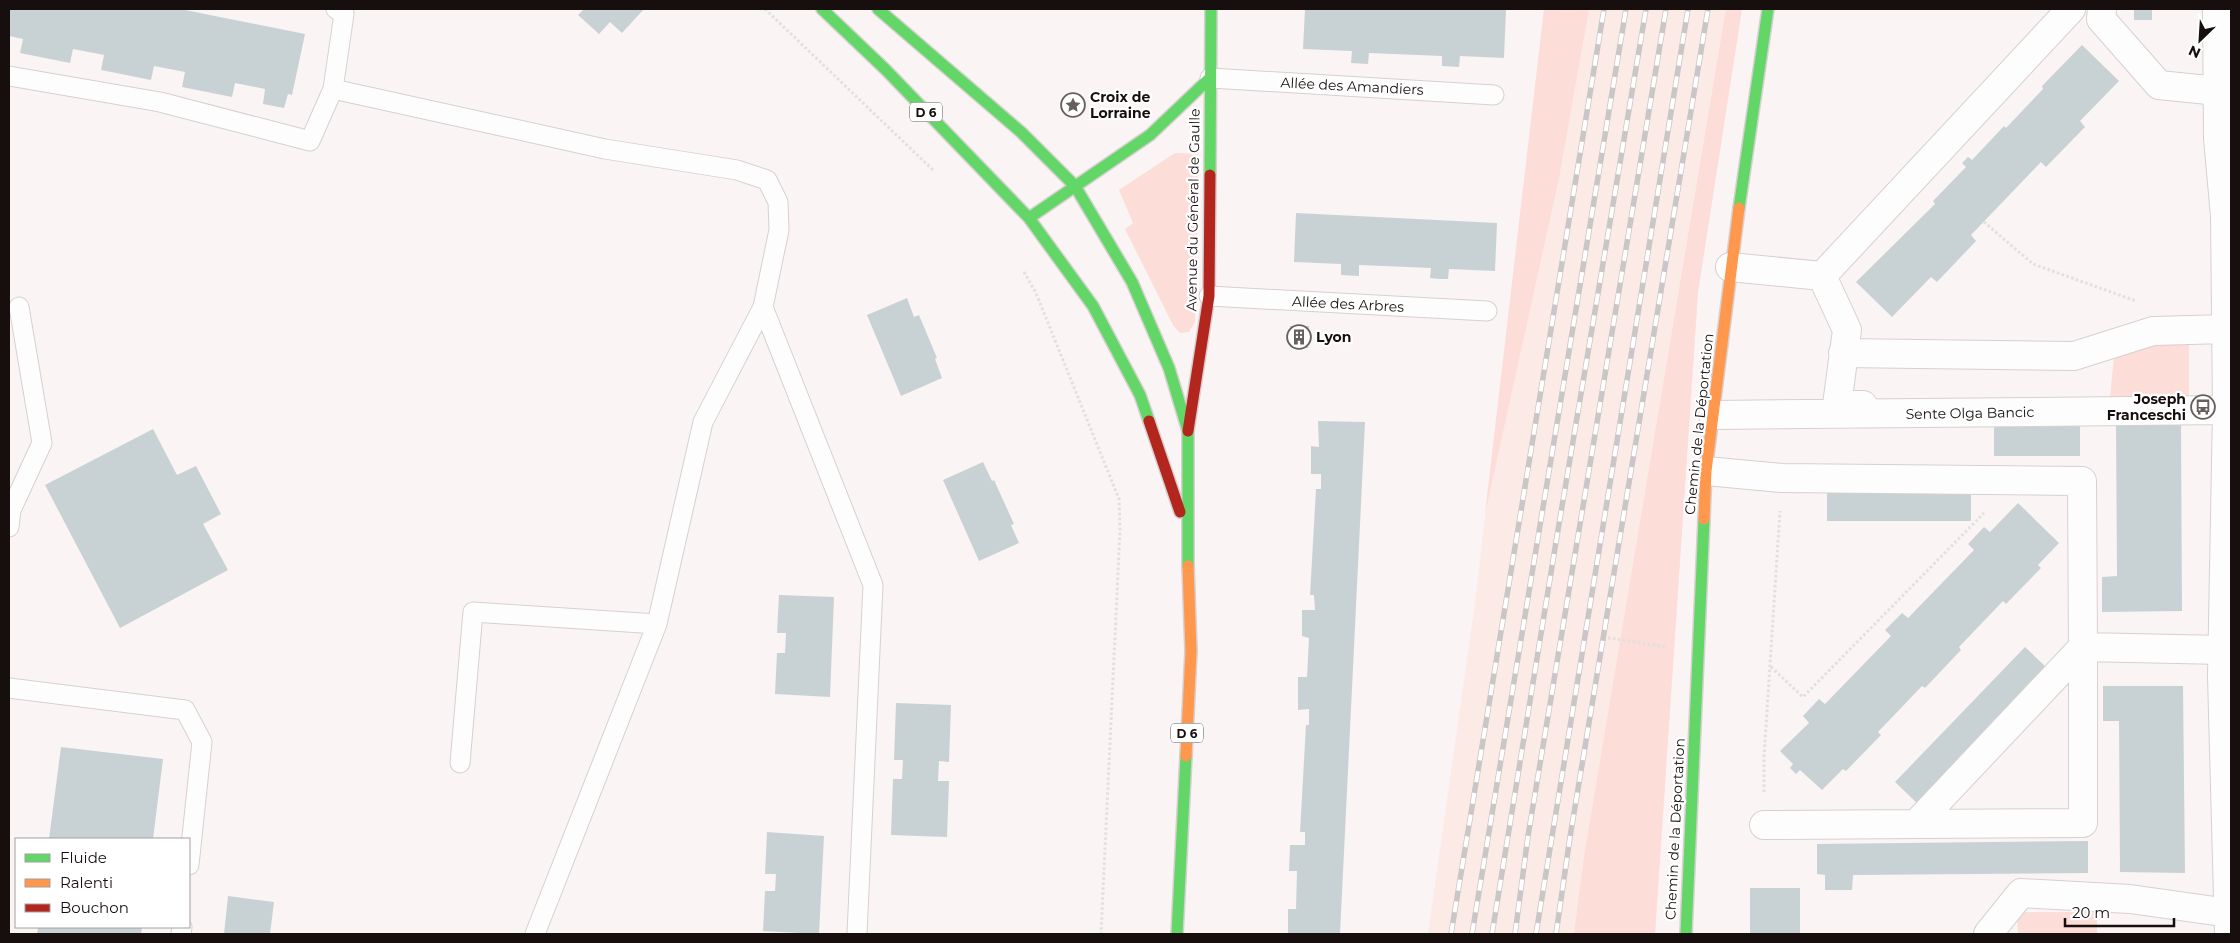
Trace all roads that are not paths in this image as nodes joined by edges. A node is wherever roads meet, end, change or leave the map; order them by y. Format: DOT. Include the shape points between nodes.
graph roads {
  1 [pos="336,9"];
  2 [pos="822,9"];
  3 [pos="878,9"];
  4 [pos="1211,9"];
  5 [pos="1768,9"];
  6 [pos="2071,9"];
  7 [pos="2102,9"];
  8 [pos="2217,9"];
  9 [pos="9,76"];
  10 [pos="1210,78"];
  11 [pos="333,89"];
  12 [pos="2218,91"];
  13 [pos="1494,95"];
  14 [pos="2226,163"];
  15 [pos="1075,186"];
  16 [pos="1029,218"];
  17 [pos="1730,267"];
  18 [pos="1822,276"];
  19 [pos="1209,296"];
  20 [pos="19,307"];
  21 [pos="763,307"];
  22 [pos="1487,311"];
  23 [pos="2226,329"];
  24 [pos="1844,353"];
  25 [pos="2070,404"];
  26 [pos="2229,410"];
  27 [pos="1713,415"];
  28 [pos="1188,431"];
  29 [pos="1706,471"];
  30 [pos="9,527"];
  31 [pos="1187,532"];
  32 [pos="657,624"];
  33 [pos="2083,647"];
  34 [pos="2223,650"];
  35 [pos="9,688"];
  36 [pos="2228,706"];
  37 [pos="460,762"];
  38 [pos="1916,824"];
  39 [pos="1764,825"];
  40 [pos="190,856"];
  41 [pos="2229,924"];
  42 [pos="535,934"];
  43 [pos="857,934"];
  44 [pos="1177,934"];
  45 [pos="1686,934"];
  46 [pos="1988,934"];
  1 -- 11 [label="lane" via="344,14"];
  2 -- 16 [label="main road, D 6" via="886,70"];
  3 -- 15 [label="main road, D 6" via="1021,132"];
  4 -- 10 [label="main road, Avenue du Général de Gaulle"];
  5 -- 17 [label="main road, Chemin de la Déportation"];
  6 -- 18 [label="street"];
  7 -- 12 [label="street" via="2101,19 2159,85"];
  8 -- 12 [label="street"];
  9 -- 11 [label="lane" via="160,102 310,141"];
  10 -- 13 [label="lane, Allée des Amandiers"];
  10 -- 15 [label="main road, Avenue du Général de Gaulle" via="1150,135"];
  10 -- 19 [label="main road, Avenue du Général de Gaulle"];
  11 -- 21 [label="lane" via="605,150 737,170 767,180 778,202 779,230"];
  12 -- 14 [label="street"];
  14 -- 23 [label="street"];
  15 -- 16 [label="main road, Avenue du Général de Gaulle"];
  15 -- 28 [label="main road, Avenue du Général de Gaulle / D 6" via="1132,282 1169,368"];
  16 -- 31 [label="main road, Avenue du Général de Gaulle / D 6" via="1093,306 1140,395"];
  17 -- 18 [label="street"];
  17 -- 27 [label="main road, Chemin de la Déportation"];
  18 -- 24 [label="street" via="1847,330"];
  19 -- 22 [label="lane, Allée des Arbres"];
  19 -- 28 [label="main road, Avenue du Général de Gaulle"];
  20 -- 30 [label="lane" via="42,443 11,510"];
  21 -- 32 [label="lane" via="703,422"];
  21 -- 43 [label="lane" via="873,585"];
  23 -- 24 [label="street" via="2153,331 2074,356"];
  23 -- 26 [label="street"];
  24 -- 25 [label="street" via="1837,405"];
  26 -- 27 [label="street, Sente Olga Bancic"];
  26 -- 34 [label="street"];
  27 -- 29 [label="main road, Chemin de la Déportation"];
  28 -- 31 [label="main road, Avenue du Général de Gaulle / D 6"];
  29 -- 33 [label="street" via="1782,478 2082,481"];
  29 -- 45 [label="main road, Chemin de la Déportation"];
  31 -- 44 [label="main road, Avenue du Général de Gaulle / D 6" via="1192,651"];
  32 -- 37 [label="lane" via="473,612"];
  32 -- 42 [label="lane"];
  33 -- 34 [label="street"];
  33 -- 38 [label="street"];
  33 -- 38 [label="street" via="2083,823"];
  34 -- 36 [label="street"];
  35 -- 40 [label="lane" via="185,710 202,742"];
  36 -- 41 [label="street"];
  38 -- 39 [label="street"];
  41 -- 46 [label="street" via="2130,898 2021,893"];
}
